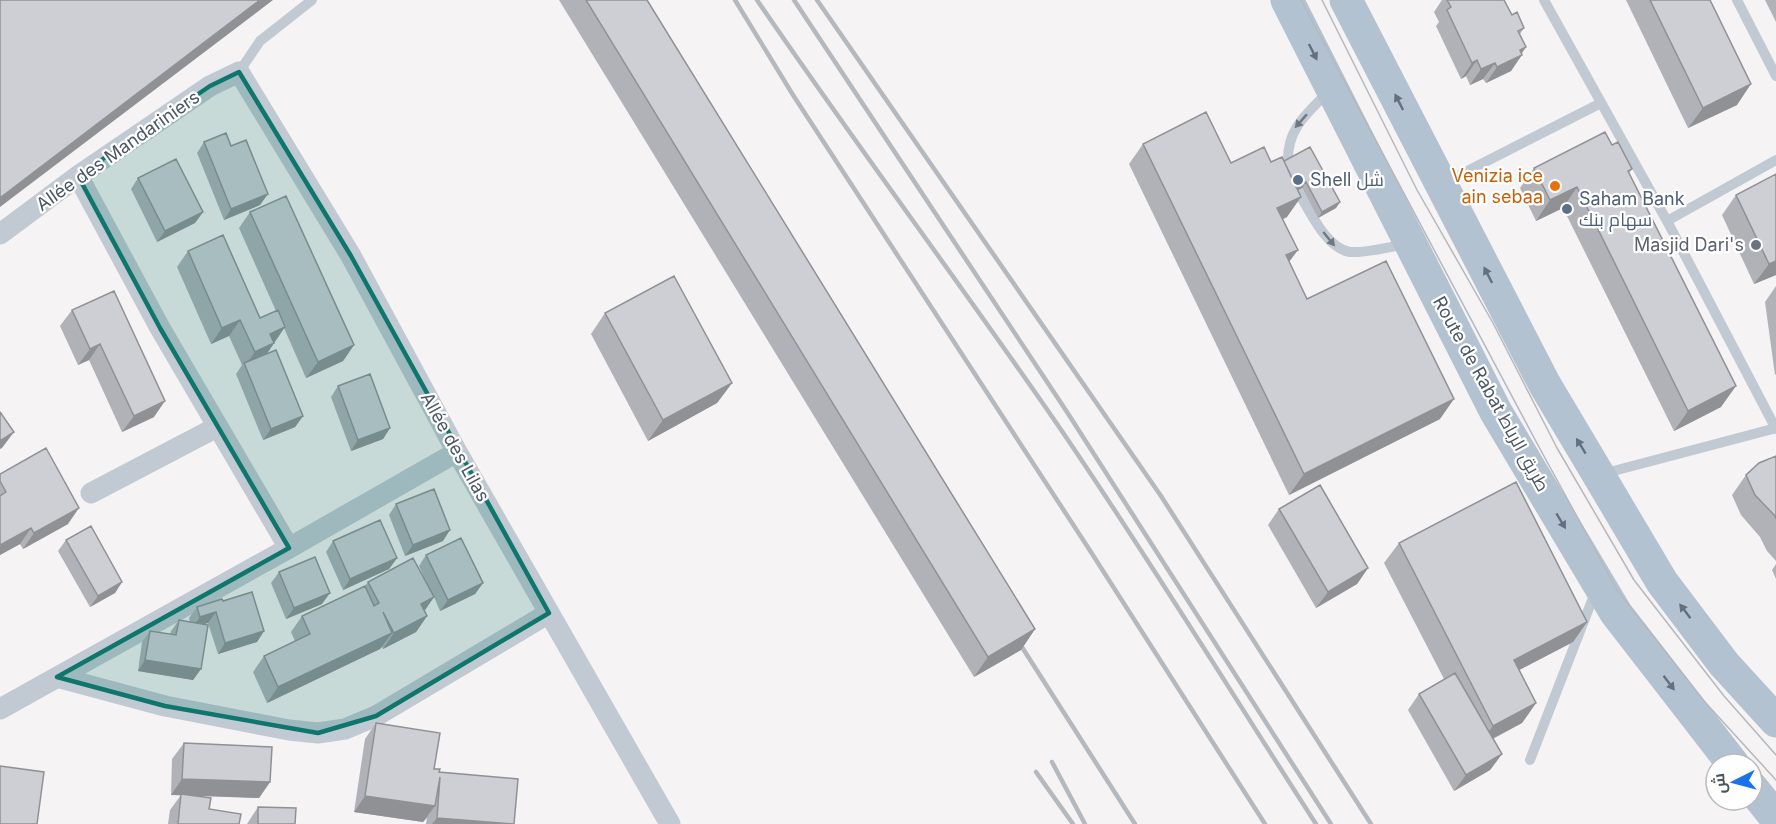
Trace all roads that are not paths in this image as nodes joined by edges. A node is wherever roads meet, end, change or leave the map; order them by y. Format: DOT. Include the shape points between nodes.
graph roads {
  1 [pos="312,0"];
  2 [pos="1287,0"];
  3 [pos="1346,0"];
  4 [pos="1544,0"];
  5 [pos="1737,0"];
  6 [pos="239,72"];
  7 [pos="1776,76"];
  8 [pos="1331,89"];
  9 [pos="1601,103"];
  10 [pos="1776,160"];
  11 [pos="1288,162"];
  12 [pos="78,176"];
  13 [pos="1442,184"];
  14 [pos="1297,190"];
  15 [pos="1667,221"];
  16 [pos="0,234"];
  17 [pos="1410,244"];
  18 [pos="217,427"];
  19 [pos="1776,429"];
  20 [pos="457,452"];
  21 [pos="1598,474"];
  22 [pos="91,493"];
  23 [pos="290,548"];
  24 [pos="1599,584"];
  25 [pos="549,613"];
  26 [pos="57,677"];
  27 [pos="0,709"];
  28 [pos="1773,712"];
  29 [pos="1724,752"];
  30 [pos="1530,760"];
  31 [pos="1764,803"];
  32 [pos="1776,818"];
  33 [pos="670,824"];
  1 -- 6 [label="lane" via="260,40"];
  2 -- 8 [label="main road, Route de Rabat طريق الرباط, one-way"];
  13 -- 3 [label="main road, one-way"];
  4 -- 9 [label="lane"];
  5 -- 7 [label="lane"];
  6 -- 12 [label="street, Allée des Mandariniers" via="210,86"];
  6 -- 20 [label="street, Allée des Lilas" via="351,256"];
  8 -- 11 [label="lane, one-way" via="1295,127"];
  8 -- 17 [label="main road, Route de Rabat طريق الرباط"];
  9 -- 13 [label="lane"];
  9 -- 15 [label="lane"];
  10 -- 15 [label="lane"];
  12 -- 16 [label="street, Allée des Mandariniers"];
  12 -- 18 [label="street"];
  21 -- 13 [label="main road, one-way" via="1545,385"];
  14 -- 17 [label="lane, one-way" via="1327,239 1342,250 1359,252"];
  15 -- 19 [label="lane"];
  17 -- 24 [label="main road, Route de Rabat طريق الرباط, one-way" via="1496,412"];
  18 -- 22 [label="street"];
  18 -- 23 [label="street"];
  19 -- 21 [label="lane"];
  20 -- 23 [label="street"];
  20 -- 25 [label="street, Allée des Lilas"];
  28 -- 21 [label="main road, one-way" via="1724,664 1662,582"];
  23 -- 26 [label="street"];
  24 -- 29 [label="main road, Route de Rabat طريق الرباط, one-way" via="1616,613"];
  24 -- 30 [label="lane"];
  25 -- 26 [label="street" via="376,716 345,729 318,733 165,706"];
  25 -- 33 [label="street, Allée des Lilas"];
  26 -- 27 [label="street"];
  31 -- 32 [label="main road"];
}
